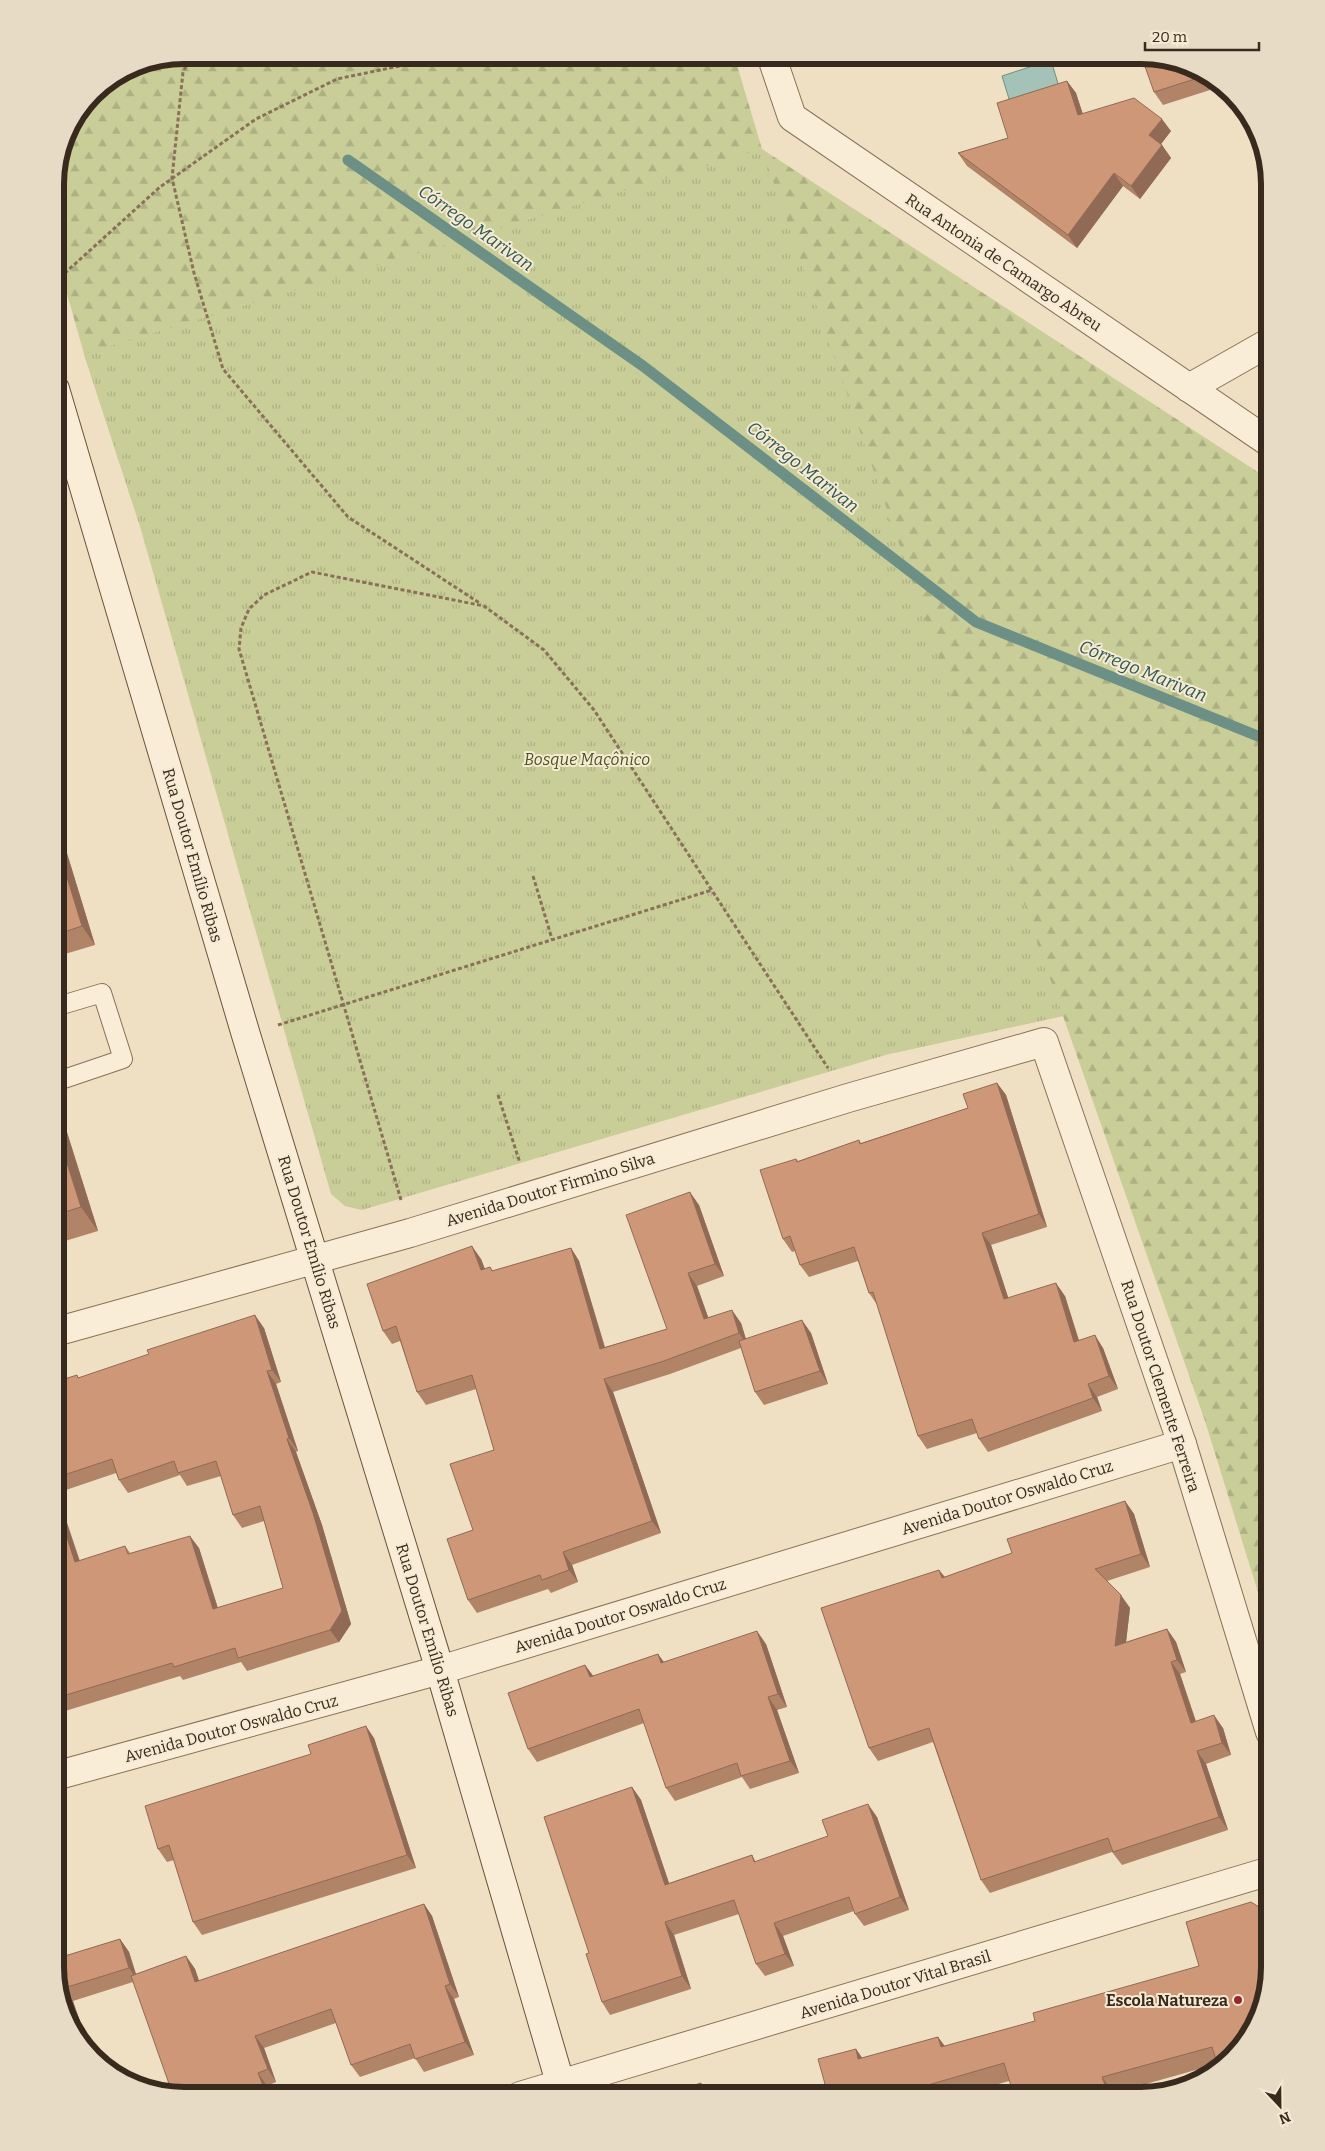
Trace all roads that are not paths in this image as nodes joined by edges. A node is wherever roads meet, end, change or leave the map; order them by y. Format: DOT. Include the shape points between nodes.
graph roads {
  1 [pos="774,64"];
  2 [pos="1261,347"];
  3 [pos="1189,388"];
  4 [pos="64,419"];
  5 [pos="1261,437"];
  6 [pos="64,1004"];
  7 [pos="1044,1042"];
  8 [pos="64,1079"];
  9 [pos="316,1260"];
  10 [pos="64,1330"];
  11 [pos="1182,1444"];
  12 [pos="440,1670"];
  13 [pos="1261,1703"];
  14 [pos="64,1774"];
  15 [pos="1261,1874"];
  16 [pos="561,2087"];
  17 [pos="572,2087"];
  1 -- 3 [label="street, Rua Antonia de Camargo Abreu" via="792,117"];
  2 -- 3 [label="street"];
  3 -- 5 [label="street, Rua Antonia de Camargo Abreu"];
  4 -- 9 [label="street, Rua Doutor Emílio Ribas"];
  6 -- 8 [label="lane" via="102,992 123,1059"];
  7 -- 9 [label="street, Avenida Doutor Firmino Silva" via="848,1098"];
  7 -- 11 [label="street, Rua Doutor Clemente Ferreira"];
  9 -- 10 [label="street, Avenida Doutor Firmino Silva"];
  9 -- 12 [label="street, Rua Doutor Emílio Ribas"];
  11 -- 12 [label="street, Avenida Doutor Oswaldo Cruz"];
  11 -- 13 [label="street, Rua Doutor Clemente Ferreira"];
  12 -- 14 [label="street, Avenida Doutor Oswaldo Cruz"];
  12 -- 16 [label="street, Rua Doutor Emílio Ribas"];
  15 -- 17 [label="street, Avenida Doutor Vital Brasil"];
}
